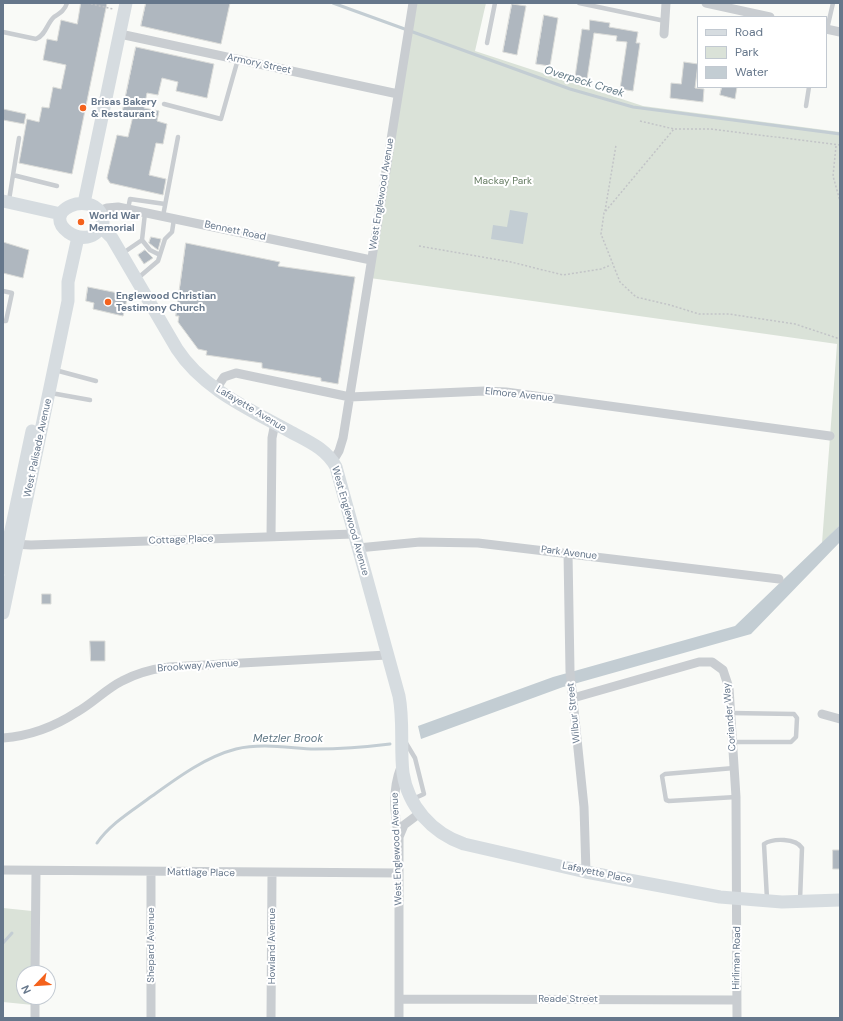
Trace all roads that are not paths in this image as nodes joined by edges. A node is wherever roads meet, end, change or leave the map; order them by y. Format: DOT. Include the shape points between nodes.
graph roads {
  1 [pos="67,3"];
  2 [pos="413,3"];
  3 [pos="495,3"];
  4 [pos="578,3"];
  5 [pos="666,3"];
  6 [pos="706,3"];
  7 [pos="833,3"];
  8 [pos="125,8"];
  9 [pos="734,10"];
  10 [pos="757,16"];
  11 [pos="666,21"];
  12 [pos="827,29"];
  13 [pos="3,32"];
  14 [pos="840,32"];
  15 [pos="120,34"];
  16 [pos="664,34"];
  17 [pos="486,43"];
  18 [pos="238,59"];
  19 [pos="809,88"];
  20 [pos="398,94"];
  21 [pos="164,104"];
  22 [pos="806,106"];
  23 [pos="178,137"];
  24 [pos="19,138"];
  25 [pos="13,175"];
  26 [pos="57,186"];
  27 [pos="6,201"];
  28 [pos="84,204"];
  29 [pos="165,204"];
  30 [pos="128,209"];
  31 [pos="99,210"];
  32 [pos="145,213"];
  33 [pos="61,214"];
  34 [pos="163,216"];
  35 [pos="174,218"];
  36 [pos="101,227"];
  37 [pos="78,237"];
  38 [pos="142,240"];
  39 [pos="121,254"];
  40 [pos="160,255"];
  41 [pos="371,260"];
  42 [pos="136,279"];
  43 [pos="3,291"];
  44 [pos="3,321"];
  45 [pos="49,381"];
  46 [pos="96,381"];
  47 [pos="216,389"];
  48 [pos="350,397"];
  49 [pos="90,400"];
  50 [pos="275,424"];
  51 [pos="830,436"];
  52 [pos="333,461"];
  53 [pos="354,534"];
  54 [pos="270,537"];
  55 [pos="13,544"];
  56 [pos="358,548"];
  57 [pos="568,553"];
  58 [pos="3,568"];
  59 [pos="779,578"];
  60 [pos="3,613"];
  61 [pos="387,655"];
  62 [pos="572,696"];
  63 [pos="731,713"];
  64 [pos="822,714"];
  65 [pos="840,719"];
  66 [pos="3,738"];
  67 [pos="403,738"];
  68 [pos="732,742"];
  69 [pos="403,762"];
  70 [pos="734,768"];
  71 [pos="736,797"];
  72 [pos="411,799"];
  73 [pos="420,812"];
  74 [pos="399,836"];
  75 [pos="3,870"];
  76 [pos="36,871"];
  77 [pos="152,872"];
  78 [pos="586,872"];
  79 [pos="272,873"];
  80 [pos="399,873"];
  81 [pos="738,899"];
  82 [pos="840,900"];
  83 [pos="767,901"];
  84 [pos="800,902"];
  85 [pos="35,965"];
  86 [pos="399,999"];
  87 [pos="737,1000"];
  88 [pos="35,1005"];
  89 [pos="35,1018"];
  90 [pos="151,1018"];
  91 [pos="271,1018"];
  92 [pos="399,1018"];
  93 [pos="737,1018"];
  1 -- 13 [label="lane" via="41,37 36,39"];
  2 -- 20 [label="street, West Englewood Avenue"];
  3 -- 17 [label="lane"];
  4 -- 11 [label="lane"];
  5 -- 11 [label="street"];
  6 -- 9 [label="street"];
  7 -- 12 [label="lane"];
  8 -- 15 [label="street"];
  9 -- 10 [label="street"];
  11 -- 16 [label="street"];
  12 -- 14 [label="street"];
  15 -- 18 [label="street, Armory Street"];
  15 -- 28 [label="street"];
  18 -- 20 [label="street, Armory Street"];
  18 -- 21 [label="lane" via="221,119"];
  19 -- 22 [label="lane"];
  20 -- 41 [label="street, West Englewood Avenue"];
  23 -- 29 [label="lane"];
  24 -- 25 [label="lane"];
  25 -- 26 [label="lane"];
  25 -- 27 [label="lane"];
  27 -- 33 [label="street"];
  28 -- 31 [label="street" via="93,205"];
  28 -- 33 [label="street" via="73,205"];
  29 -- 30 [label="lane" via="130,199"];
  29 -- 34 [label="lane"];
  30 -- 31 [label="street, Bennett Road" via="112,207"];
  30 -- 32 [label="street, Bennett Road"];
  31 -- 36 [label="street" via="103,219"];
  32 -- 34 [label="street, Bennett Road"];
  32 -- 38 [label="lane"];
  33 -- 37 [label="street" via="63,229"];
  34 -- 35 [label="street, Bennett Road"];
  35 -- 40 [label="lane" via="172,232 165,239"];
  35 -- 41 [label="street, Bennett Road"];
  36 -- 37 [label="street" via="91,235"];
  36 -- 39 [label="street, Lafayette Avenue" via="109,234"];
  37 -- 45 [label="street, West Palisade Avenue" via="68,282 60,300"];
  38 -- 39 [label="lane"];
  38 -- 40 [label="lane" via="150,250"];
  39 -- 42 [label="street, Lafayette Avenue"];
  40 -- 42 [label="lane" via="158,261"];
  41 -- 48 [label="street, West Englewood Avenue"];
  42 -- 47 [label="street, Lafayette Avenue" via="181,355"];
  43 -- 44 [label="lane" via="12,293 6,321"];
  45 -- 46 [label="lane"];
  45 -- 49 [label="lane"];
  45 -- 55 [label="street, West Palisade Avenue"];
  47 -- 48 [label="street, Elmore Avenue" via="224,377 236,373"];
  47 -- 50 [label="street, Lafayette Avenue"];
  48 -- 51 [label="street, Elmore Avenue" via="506,392"];
  48 -- 52 [label="street, West Englewood Avenue" via="342,445"];
  50 -- 52 [label="street, Lafayette Avenue" via="324,451"];
  50 -- 54 [label="street" via="272,438"];
  52 -- 53 [label="street, West Englewood Avenue"];
  53 -- 54 [label="street, Cottage Place"];
  53 -- 56 [label="street, West Englewood Avenue"];
  54 -- 55 [label="street, Cottage Place"];
  55 -- 58 [label="street, West Palisade Avenue"];
  55 -- 60 [label="street, West Palisade Avenue"];
  56 -- 57 [label="street, Park Avenue" via="408,542 449,541"];
  56 -- 61 [label="street, West Englewood Avenue"];
  57 -- 59 [label="street, Park Avenue"];
  57 -- 62 [label="street, Wilbur Street"];
  61 -- 66 [label="street, Brookway Avenue" via="152,670 123,680 78,712 42,731"];
  61 -- 67 [label="street, West Englewood Avenue" via="400,703"];
  62 -- 63 [label="street, Coriander Way" via="699,662 712,662 723,670 727,678"];
  62 -- 78 [label="street, Wilbur Street" via="584,807"];
  63 -- 68 [label="street, Coriander Way"];
  63 -- 68 [label="lane" via="794,714 797,718 796,737 791,742"];
  64 -- 65 [label="street"];
  67 -- 69 [label="street, West Englewood Avenue"];
  67 -- 72 [label="lane" via="415,758 424,794"];
  68 -- 70 [label="street, Coriander Way"];
  69 -- 72 [label="street, Lafayette Place" via="404,777"];
  69 -- 74 [label="street, West Englewood Avenue" via="395,782 395,819"];
  70 -- 71 [label="street, Coriander Way"];
  70 -- 71 [label="lane" via="662,776 666,800 669,801"];
  71 -- 81 [label="street, Coriander Way"];
  72 -- 73 [label="street, Lafayette Place"];
  73 -- 74 [label="street" via="404,825"];
  73 -- 78 [label="street, Lafayette Place" via="433,827 458,842"];
  74 -- 80 [label="street, West Englewood Avenue"];
  75 -- 76 [label="street, Mattlage Place"];
  76 -- 77 [label="street, Mattlage Place"];
  76 -- 85 [label="street"];
  77 -- 79 [label="street, Mattlage Place"];
  77 -- 90 [label="street, Shepard Avenue"];
  78 -- 81 [label="street, Lafayette Place"];
  79 -- 80 [label="street, Mattlage Place"];
  79 -- 91 [label="street, Howland Avenue"];
  80 -- 86 [label="street, West Englewood Avenue"];
  81 -- 83 [label="street, Lafayette Place"];
  81 -- 87 [label="street, Hirliman Road"];
  82 -- 84 [label="street, Lafayette Place"];
  83 -- 84 [label="street, Lafayette Place"];
  83 -- 84 [label="lane" via="764,844 771,841 793,841 802,848"];
  86 -- 87 [label="street, Reade Street"];
  86 -- 92 [label="street, West Englewood Avenue"];
  87 -- 93 [label="street, Hirliman Road"];
  88 -- 89 [label="street"];
}
